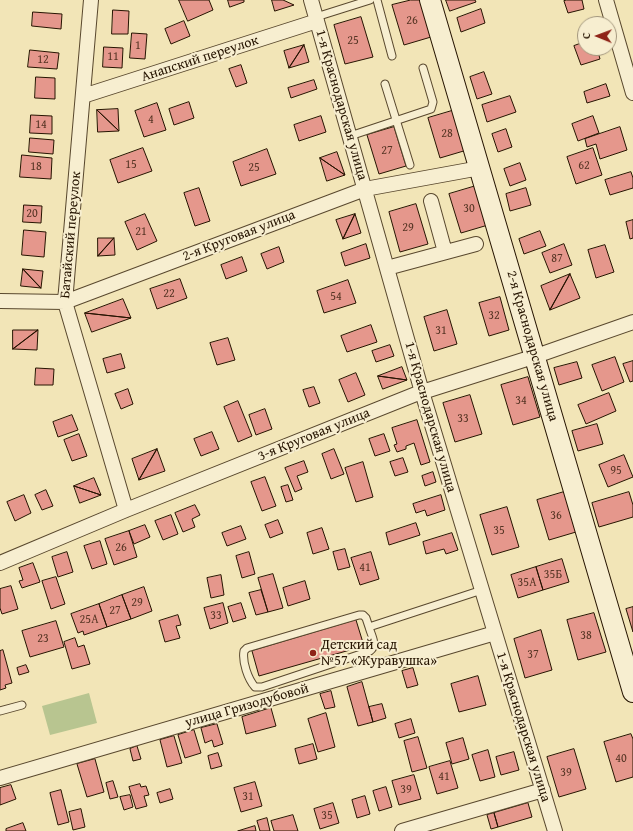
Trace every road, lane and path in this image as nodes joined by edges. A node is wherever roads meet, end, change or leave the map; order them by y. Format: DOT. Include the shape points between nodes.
graph roads {
  1 [pos="91,0"];
  2 [pos="311,0"];
  3 [pos="370,0"];
  4 [pos="377,0"];
  5 [pos="430,0"];
  6 [pos="606,0"];
  7 [pos="317,19"];
  8 [pos="392,56"];
  9 [pos="423,68"];
  10 [pos="385,84"];
  11 [pos="633,93"];
  12 [pos="83,96"];
  13 [pos="396,121"];
  14 [pos="350,136"];
  15 [pos="410,165"];
  16 [pos="480,168"];
  17 [pos="365,189"];
  18 [pos="431,202"];
  19 [pos="476,244"];
  20 [pos="446,252"];
  21 [pos="387,268"];
  22 [pos="0,301"];
  23 [pos="65,302"];
  24 [pos="633,322"];
  25 [pos="536,356"];
  26 [pos="422,392"];
  27 [pos="126,510"];
  28 [pos="0,563"];
  29 [pos="482,590"];
  30 [pos="369,627"];
  31 [pos="495,633"];
  32 [pos="633,692"];
  33 [pos="22,705"];
  34 [pos="0,711"];
  35 [pos="0,778"];
  36 [pos="543,790"];
  37 [pos="402,831"];
  38 [pos="555,831"];
  1 -- 12 [label="street, Батайский переулок"];
  2 -- 7 [label="street, 1-я Краснодарская улица"];
  3 -- 7 [label="lane"];
  4 -- 8 [label="lane"];
  5 -- 16 [label="street, 2-я Краснодарская улица"];
  6 -- 11 [label="street"];
  7 -- 12 [label="street, Анапский переулок"];
  7 -- 14 [label="street, 1-я Краснодарская улица"];
  9 -- 13 [label="lane" via="433,102 431,109"];
  10 -- 13 [label="lane"];
  12 -- 23 [label="street, Батайский переулок"];
  13 -- 14 [label="lane"];
  13 -- 15 [label="lane"];
  14 -- 17 [label="street, 1-я Краснодарская улица"];
  16 -- 17 [label="street, 2-я Круговая улица"];
  16 -- 25 [label="street, 2-я Краснодарская улица"];
  17 -- 21 [label="street, 1-я Краснодарская улица"];
  17 -- 23 [label="street, 2-я Круговая улица"];
  18 -- 20 [label="street"];
  19 -- 20 [label="street"];
  20 -- 21 [label="street"];
  21 -- 26 [label="street, 1-я Краснодарская улица"];
  22 -- 23 [label="street, 2-я Круговая улица"];
  23 -- 27 [label="street, Батайский переулок"];
  24 -- 25 [label="street, 3-я Круговая улица"];
  25 -- 26 [label="street, 3-я Круговая улица"];
  25 -- 32 [label="street, 2-я Краснодарская улица"];
  26 -- 27 [label="street, 3-я Круговая улица"];
  26 -- 29 [label="street, 1-я Краснодарская улица"];
  27 -- 28 [label="street, 3-я Круговая улица"];
  29 -- 30 [label="lane"];
  29 -- 31 [label="street, 1-я Краснодарская улица"];
  30 -- 30 [label="lane" via="374,643 370,651 262,686 255,687 250,682 243,656 247,648 359,615 366,618"];
  31 -- 35 [label="street, улица Гризодубовой"];
  31 -- 36 [label="street, 1-я Краснодарская улица"];
  33 -- 34 [label="lane"];
  36 -- 37 [label="street"];
  36 -- 38 [label="street, 1-я Краснодарская улица"];
}
